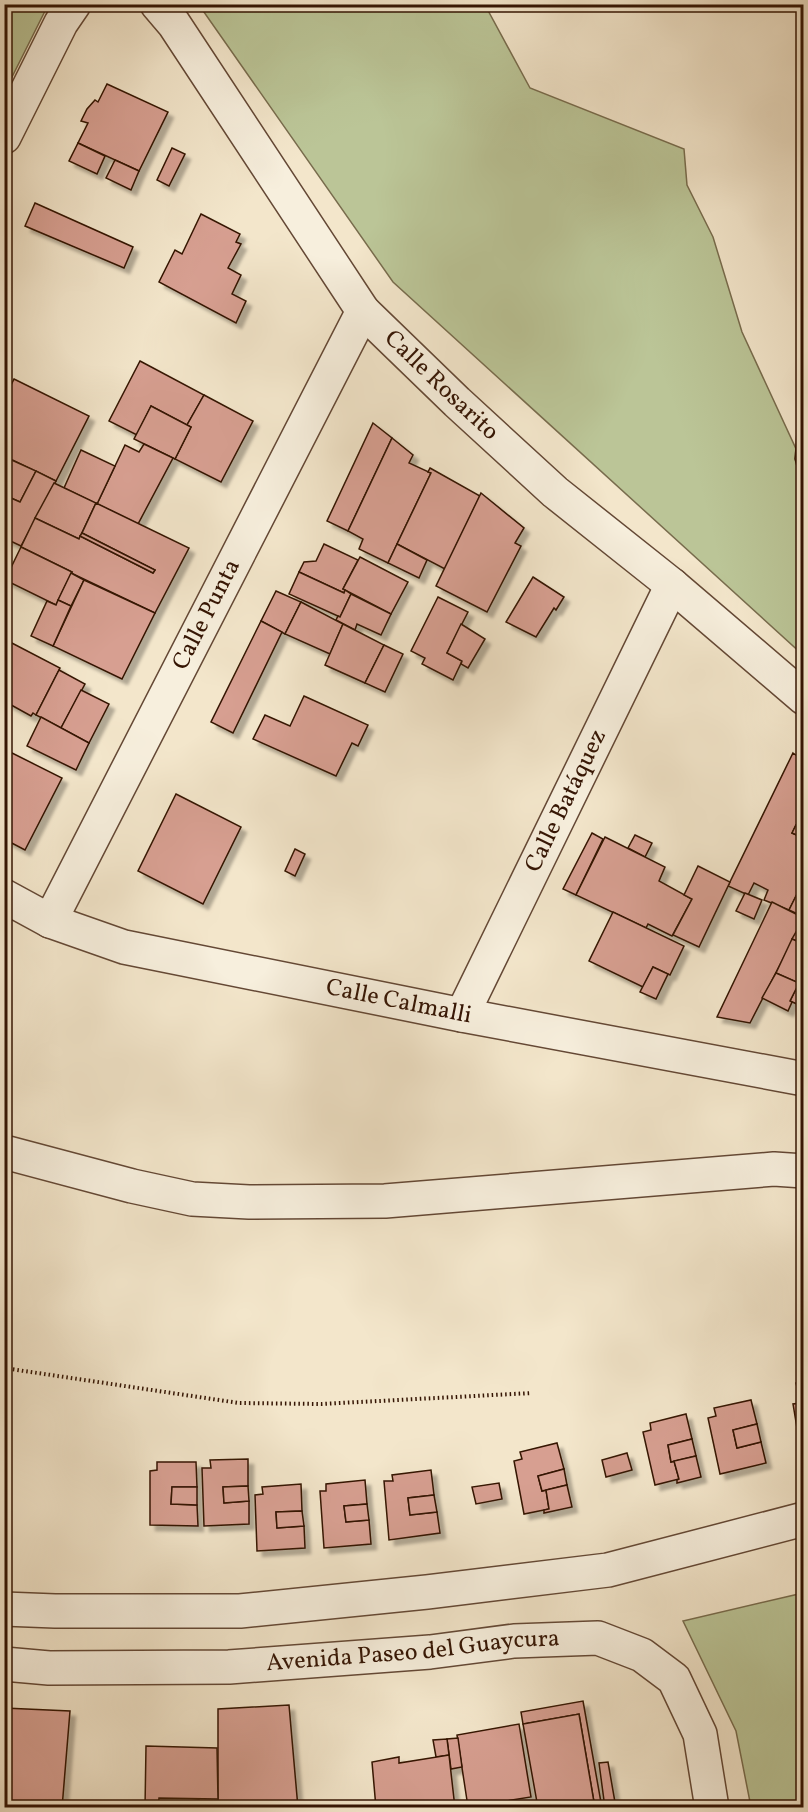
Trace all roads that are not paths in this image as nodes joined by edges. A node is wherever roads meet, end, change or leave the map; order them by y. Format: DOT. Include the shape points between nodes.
graph roads {
  1 [pos="74,4"];
  2 [pos="157,4"];
  3 [pos="4,137"];
  4 [pos="363,310"];
  5 [pos="672,585"];
  6 [pos="804,698"];
  7 [pos="4,896"];
  8 [pos="50,921"];
  9 [pos="462,1015"];
  10 [pos="804,1078"];
  11 [pos="4,1152"];
  12 [pos="804,1171"];
  13 [pos="804,1519"];
  14 [pos="4,1609"];
  15 [pos="4,1664"];
  16 [pos="712,1808"];
  1 -- 3 [label="street"];
  2 -- 4 [label="street, Calle Rosarito"];
  4 -- 5 [label="street, Calle Rosarito" via="555,492"];
  4 -- 8 [label="street, Calle Punta"];
  5 -- 6 [label="street, Calle Rosarito"];
  5 -- 9 [label="street, Calle Batáquez"];
  7 -- 8 [label="street, Calle Calmalli"];
  8 -- 9 [label="street, Calle Calmalli" via="124,947"];
  9 -- 10 [label="street, Calle Calmalli"];
  11 -- 12 [label="street" via="192,1199 249,1202 385,1201 774,1169"];
  13 -- 14 [label="street" via="608,1570 427,1592 240,1611"];
  15 -- 16 [label="street, Avenida Paseo del Guaycura" via="49,1668 229,1667 430,1652 514,1641 598,1638 642,1655 674,1679 700,1734"];
}
